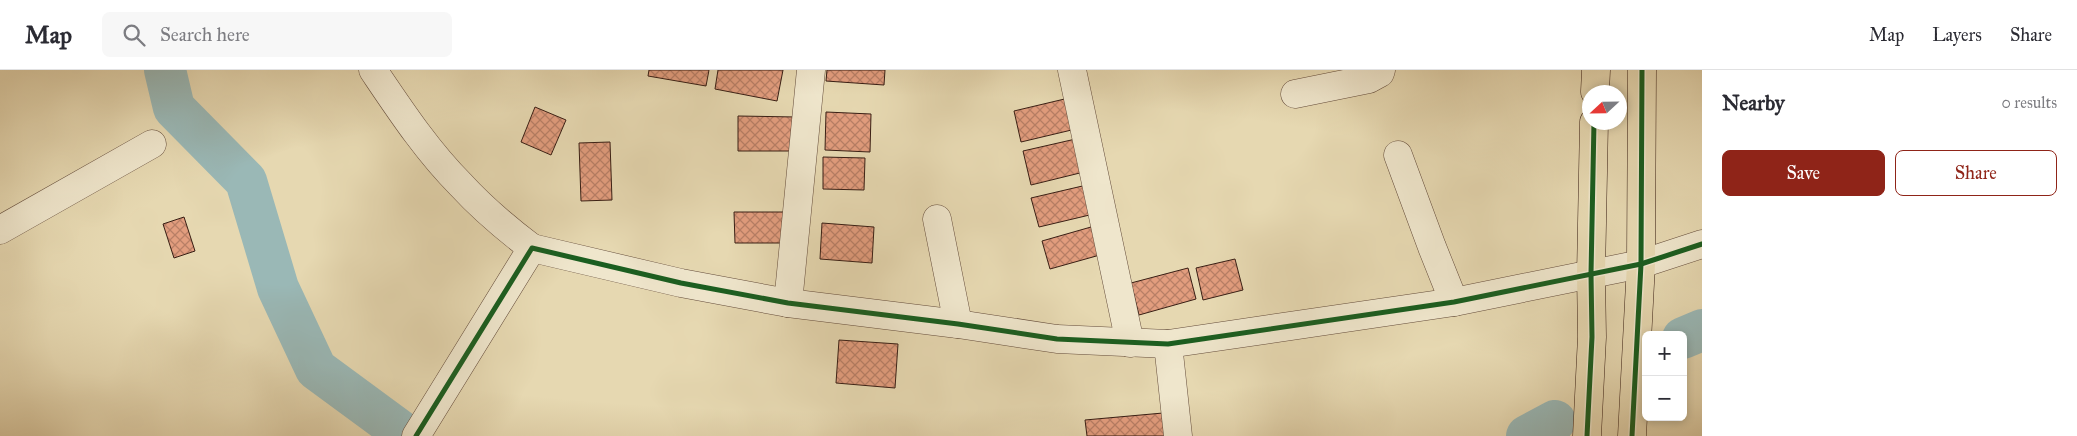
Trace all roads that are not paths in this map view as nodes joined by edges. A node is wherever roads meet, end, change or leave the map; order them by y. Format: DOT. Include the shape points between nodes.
graph roads {
  1 [pos="373,70"];
  2 [pos="812,70"];
  3 [pos="1072,70"];
  4 [pos="1381,70"];
  5 [pos="1596,70"];
  6 [pos="1642,70"];
  7 [pos="1595,85"];
  8 [pos="1295,94"];
  9 [pos="1594,130"];
  10 [pos="152,144"];
  11 [pos="1398,155"];
  12 [pos="937,219"];
  13 [pos="0,230"];
  14 [pos="1702,244"];
  15 [pos="532,248"];
  16 [pos="1641,264"];
  17 [pos="1591,274"];
  18 [pos="1454,302"];
  19 [pos="788,303"];
  20 [pos="958,324"];
  21 [pos="1130,343"];
  22 [pos="1168,344"];
  23 [pos="418,433"];
  24 [pos="1178,436"];
  25 [pos="1587,436"];
  26 [pos="1632,436"];
  1 -- 15 [label="street" via="407,120 460,184 496,220"];
  2 -- 19 [label="street"];
  3 -- 21 [label="street"];
  4 -- 8 [label="street" via="1369,79"];
  5 -- 7 [label="main road"];
  6 -- 16 [label="main road"];
  9 -- 17 [label="main road"];
  10 -- 13 [label="street"];
  11 -- 18 [label="street"];
  12 -- 20 [label="street"];
  14 -- 16 [label="street"];
  15 -- 19 [label="street" via="681,283"];
  15 -- 23 [label="street"];
  16 -- 17 [label="street"];
  16 -- 26 [label="main road"];
  17 -- 18 [label="street"];
  17 -- 25 [label="main road" via="1592,337"];
  18 -- 22 [label="street"];
  19 -- 20 [label="street"];
  20 -- 21 [label="street" via="1057,339"];
  21 -- 22 [label="street"];
  22 -- 24 [label="street"];
}
